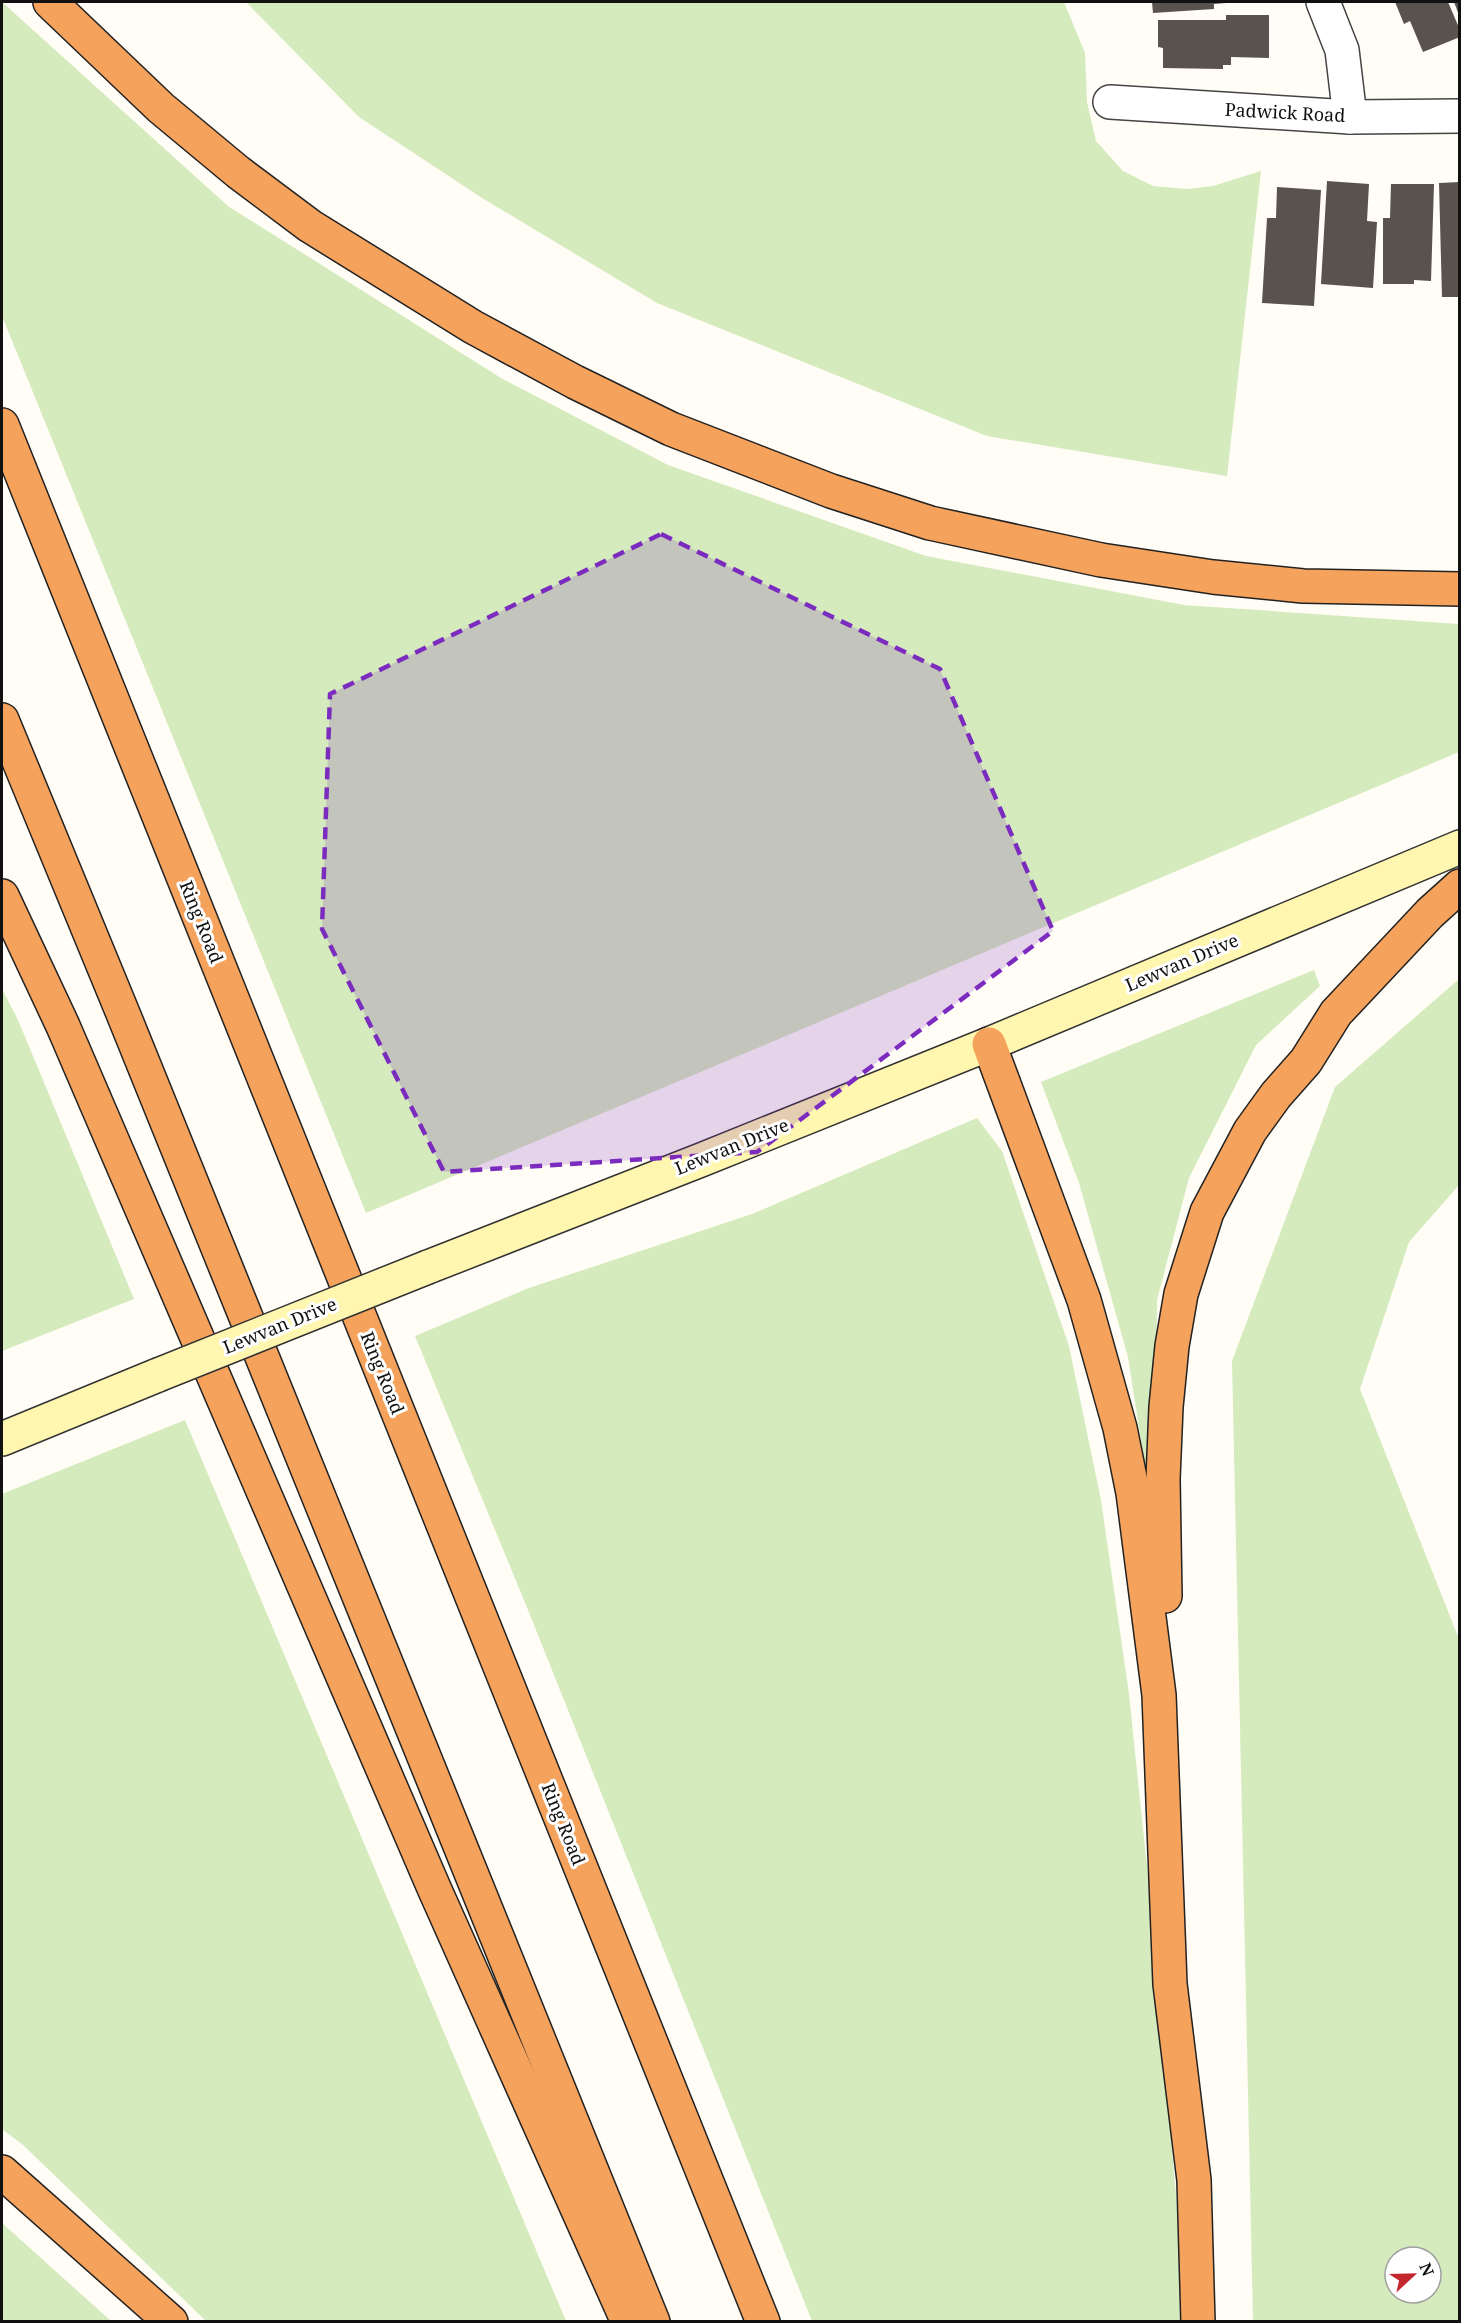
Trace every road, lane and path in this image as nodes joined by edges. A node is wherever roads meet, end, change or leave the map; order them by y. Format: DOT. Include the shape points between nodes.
graph roads {
  1 [pos="50,2"];
  2 [pos="1323,2"];
  3 [pos="1110,102"];
  4 [pos="1460,116"];
  5 [pos="1350,117"];
  6 [pos="2,425"];
  7 [pos="1460,589"];
  8 [pos="2,720"];
  9 [pos="1460,847"];
  10 [pos="1460,886"];
  11 [pos="2,896"];
  12 [pos="989,1044"];
  13 [pos="2,1439"];
  14 [pos="1170,1984"];
  15 [pos="2,2172"];
  16 [pos="171,2322"];
  17 [pos="628,2322"];
  18 [pos="653,2322"];
  19 [pos="763,2322"];
  20 [pos="1198,2322"];
  1 -- 7 [label="highway" via="160,108 310,226 473,327 671,429 821,488 930,523 1101,560 1303,586"];
  2 -- 5 [label="street" via="1342,50"];
  3 -- 5 [label="street, Padwick Road"];
  4 -- 5 [label="street, Padwick Road"];
  6 -- 19 [label="highway, Ring Road"];
  8 -- 18 [label="highway"];
  9 -- 12 [label="main road, Lewvan Drive"];
  10 -- 14 [label="highway" via="1336,1013 1306,1061 1250,1131 1207,1212 1181,1294 1167,1396 1163,1479"];
  11 -- 17 [label="highway" via="63,1026 434,1888"];
  12 -- 13 [label="main road, Lewvan Drive, bridge"];
  12 -- 14 [label="highway" via="1084,1300 1134,1493 1158,1695"];
  14 -- 20 [label="highway" via="1194,2180"];
  15 -- 16 [label="highway"];
}
